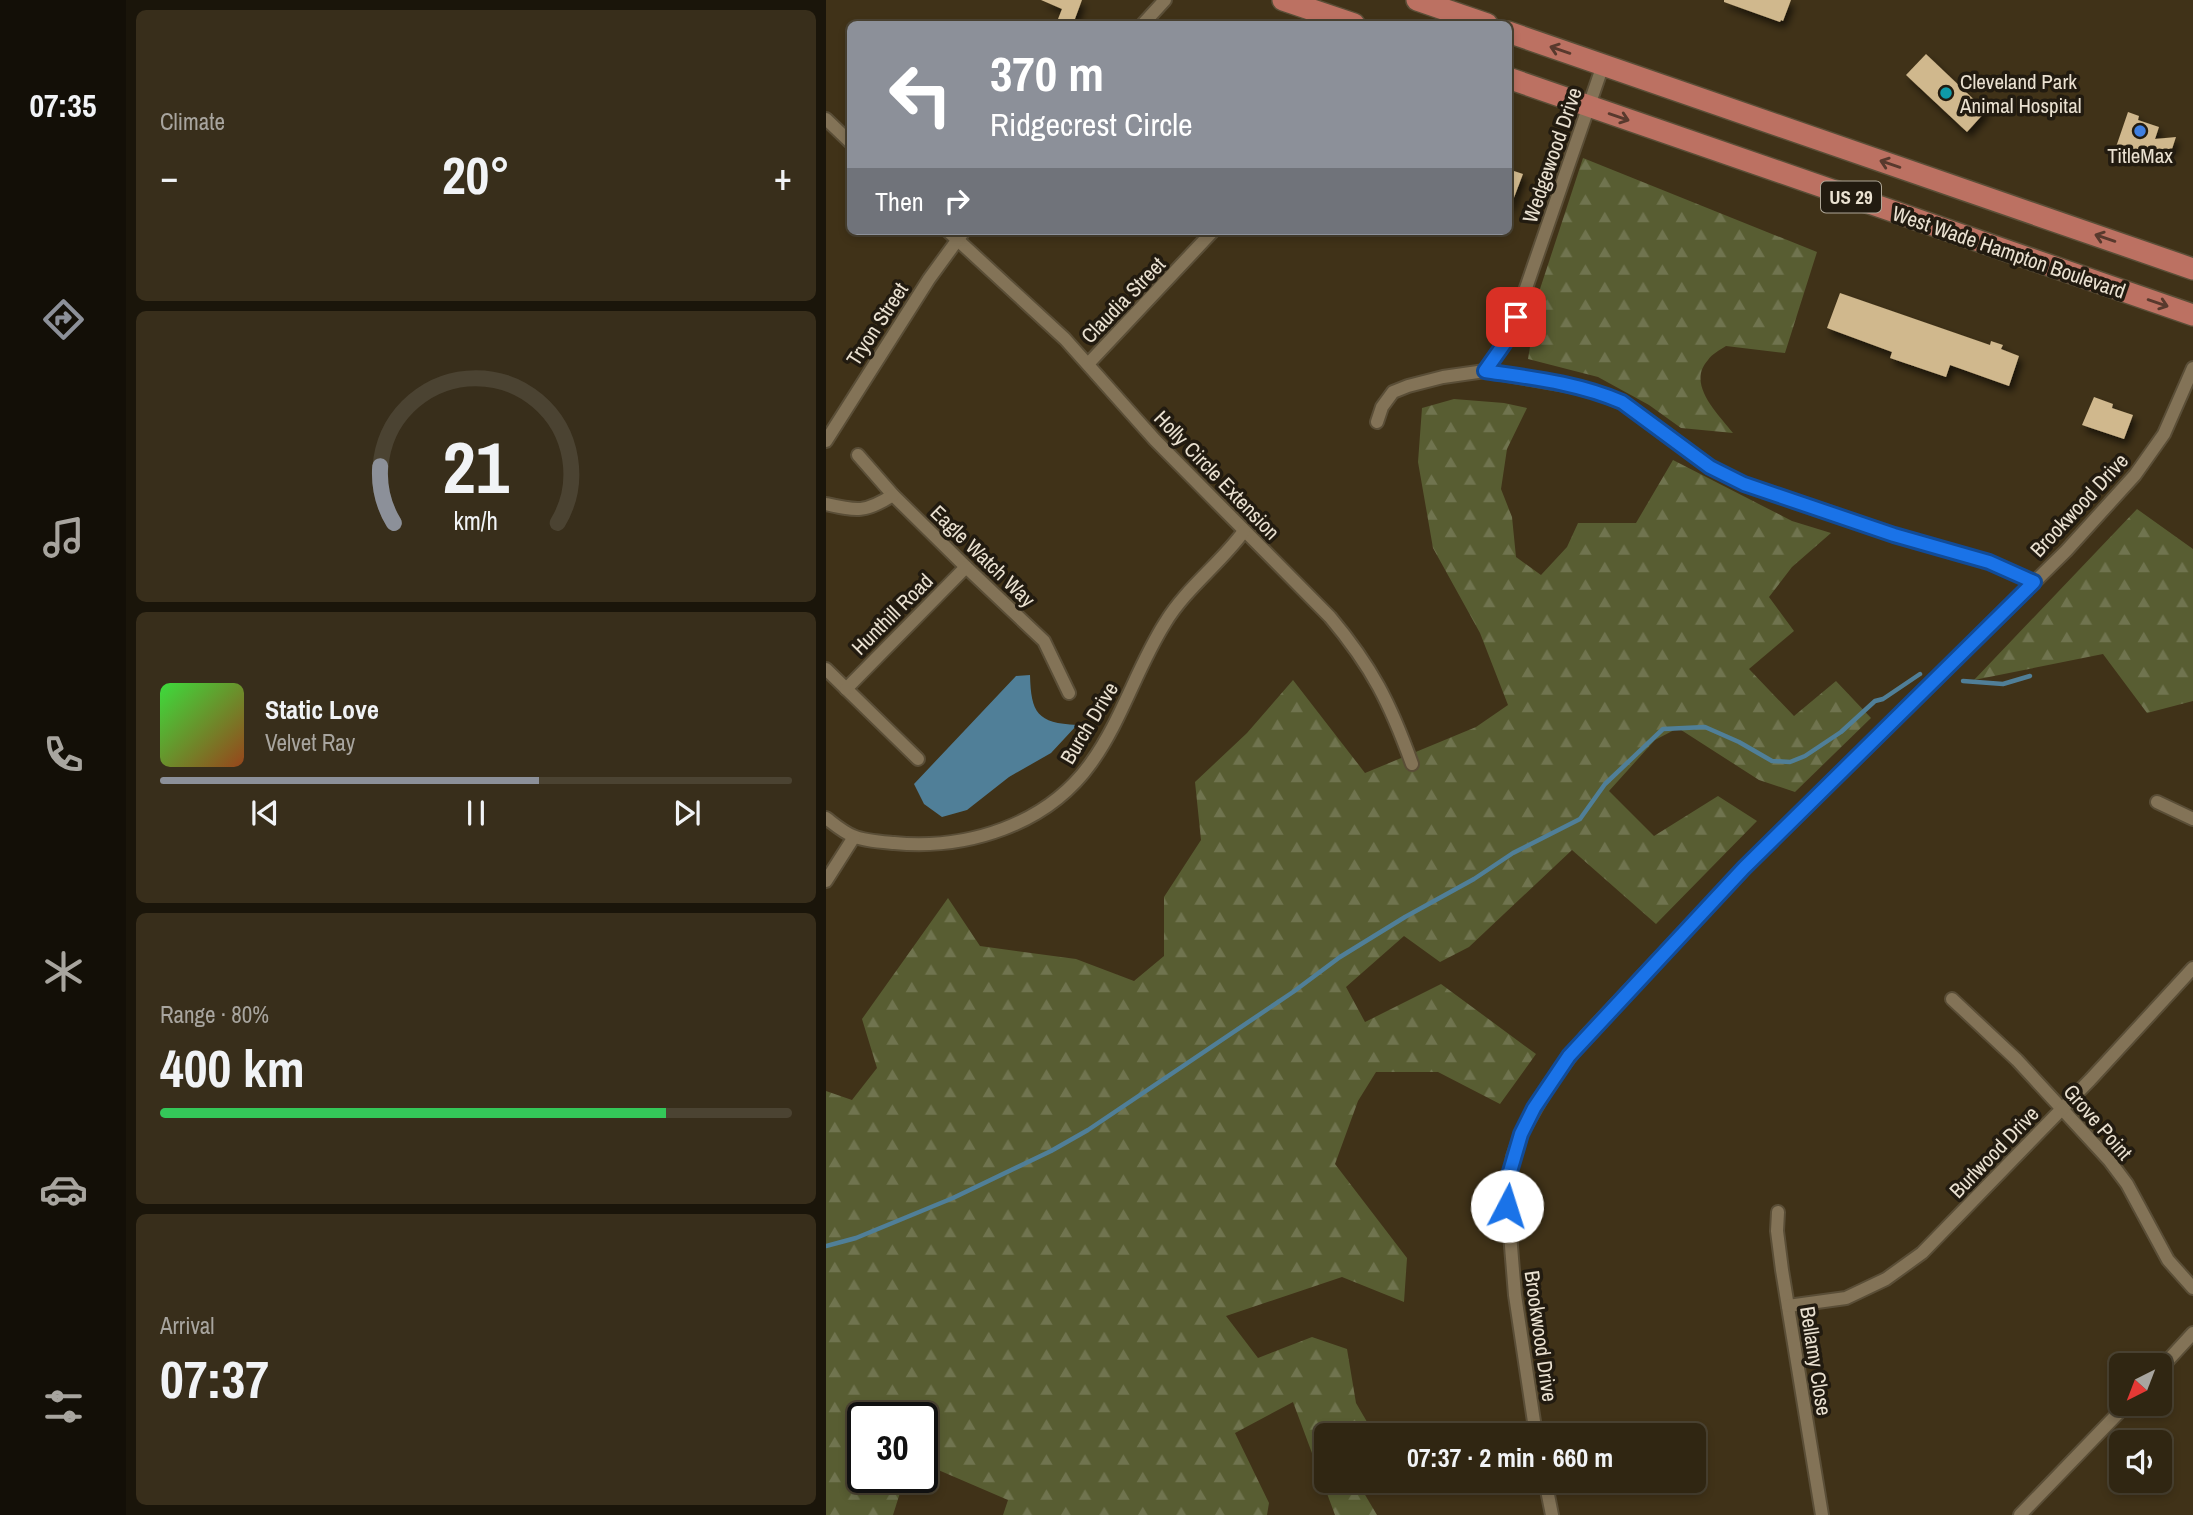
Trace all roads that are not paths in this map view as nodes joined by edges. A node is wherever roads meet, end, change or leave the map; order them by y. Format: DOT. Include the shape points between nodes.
graph roads {
  1 [pos="1165,0"];
  2 [pos="1283,0"];
  3 [pos="1418,0"];
  4 [pos="1146,21"];
  5 [pos="1345,21"];
  6 [pos="1479,21"];
  7 [pos="1512,33"];
  8 [pos="1603,65"];
  9 [pos="1512,79"];
  10 [pos="1589,106"];
  11 [pos="826,119"];
  12 [pos="847,139"];
  13 [pos="956,235"];
  14 [pos="958,235"];
  15 [pos="1209,235"];
  16 [pos="2193,269"];
  17 [pos="2193,315"];
  18 [pos="1088,365"];
  19 [pos="2193,368"];
  20 [pos="1485,371"];
  21 [pos="1377,422"];
  22 [pos="826,441"];
  23 [pos="858,456"];
  24 [pos="893,495"];
  25 [pos="826,504"];
  26 [pos="1244,531"];
  27 [pos="966,567"];
  28 [pos="2034,582"];
  29 [pos="826,669"];
  30 [pos="846,688"];
  31 [pos="1069,693"];
  32 [pos="918,759"];
  33 [pos="1412,764"];
  34 [pos="2157,802"];
  35 [pos="826,818"];
  36 [pos="2193,819"];
  37 [pos="854,837"];
  38 [pos="826,881"];
  39 [pos="2193,968"];
  40 [pos="1952,999"];
  41 [pos="2062,1109"];
  42 [pos="1778,1212"];
  43 [pos="2193,1288"];
  44 [pos="1788,1306"];
  45 [pos="2193,1333"];
  46 [pos="2172,1356"];
  47 [pos="2115,1416"];
  48 [pos="1534,1423"];
  49 [pos="1548,1493"];
  50 [pos="1552,1515"];
  51 [pos="1822,1515"];
  52 [pos="2020,1515"];
  1 -- 4 [label="street"];
  2 -- 5 [label="main road"];
  3 -- 6 [label="main road"];
  8 -- 7 [label="main road, US 29, one-way"];
  8 -- 10 [label="street, Wedgewood Drive"];
  16 -- 8 [label="main road, US 29, one-way"];
  9 -- 10 [label="main road, West Wade Hampton Boulevard / US 29"];
  10 -- 17 [label="main road, West Wade Hampton Boulevard / US 29, one-way"];
  10 -- 20 [label="street, Wedgewood Drive" via="1516,317"];
  11 -- 12 [label="street"];
  13 -- 22 [label="street, Tryon Street"];
  14 -- 18 [label="street, Holly Circle Extension"];
  15 -- 18 [label="street, Claudia Street"];
  18 -- 26 [label="street, Holly Circle Extension"];
  19 -- 28 [label="street, Brookwood Drive" via="2164,434 2136,475"];
  20 -- 21 [label="street" via="1443,377 1393,393"];
  20 -- 28 [label="street" via="1605,395 1622,402 1710,467 1744,484 1989,562"];
  23 -- 24 [label="street, Eagle Watch Way"];
  24 -- 25 [label="street" via="856,511"];
  24 -- 27 [label="street, Eagle Watch Way"];
  26 -- 33 [label="street, Holly Circle Extension" via="1356,648 1381,688"];
  26 -- 37 [label="street, Burch Drive" via="1167,619 1099,751 1060,797 1010,827 964,841 918,845"];
  27 -- 30 [label="street, Hunthill Road"];
  27 -- 31 [label="street, Eagle Watch Way" via="1044,641"];
  28 -- 48 [label="street, Brookwood Drive" via="1679,936 1569,1056 1534,1108 1513,1157 1507,1197 1515,1295"];
  29 -- 30 [label="street"];
  30 -- 32 [label="street"];
  34 -- 36 [label="street"];
  35 -- 37 [label="street, Burch Drive"];
  37 -- 38 [label="street"];
  39 -- 41 [label="street, Burlwood Drive"];
  40 -- 41 [label="street, Grove Point"];
  41 -- 43 [label="street, Grove Point" via="2127,1184 2168,1260"];
  41 -- 44 [label="street, Burlwood Drive" via="1942,1234 1900,1270 1846,1298"];
  42 -- 44 [label="street, Bellamy Close"];
  44 -- 51 [label="street, Bellamy Close"];
  45 -- 46 [label="street"];
  47 -- 52 [label="street"];
  49 -- 50 [label="street"];
}
